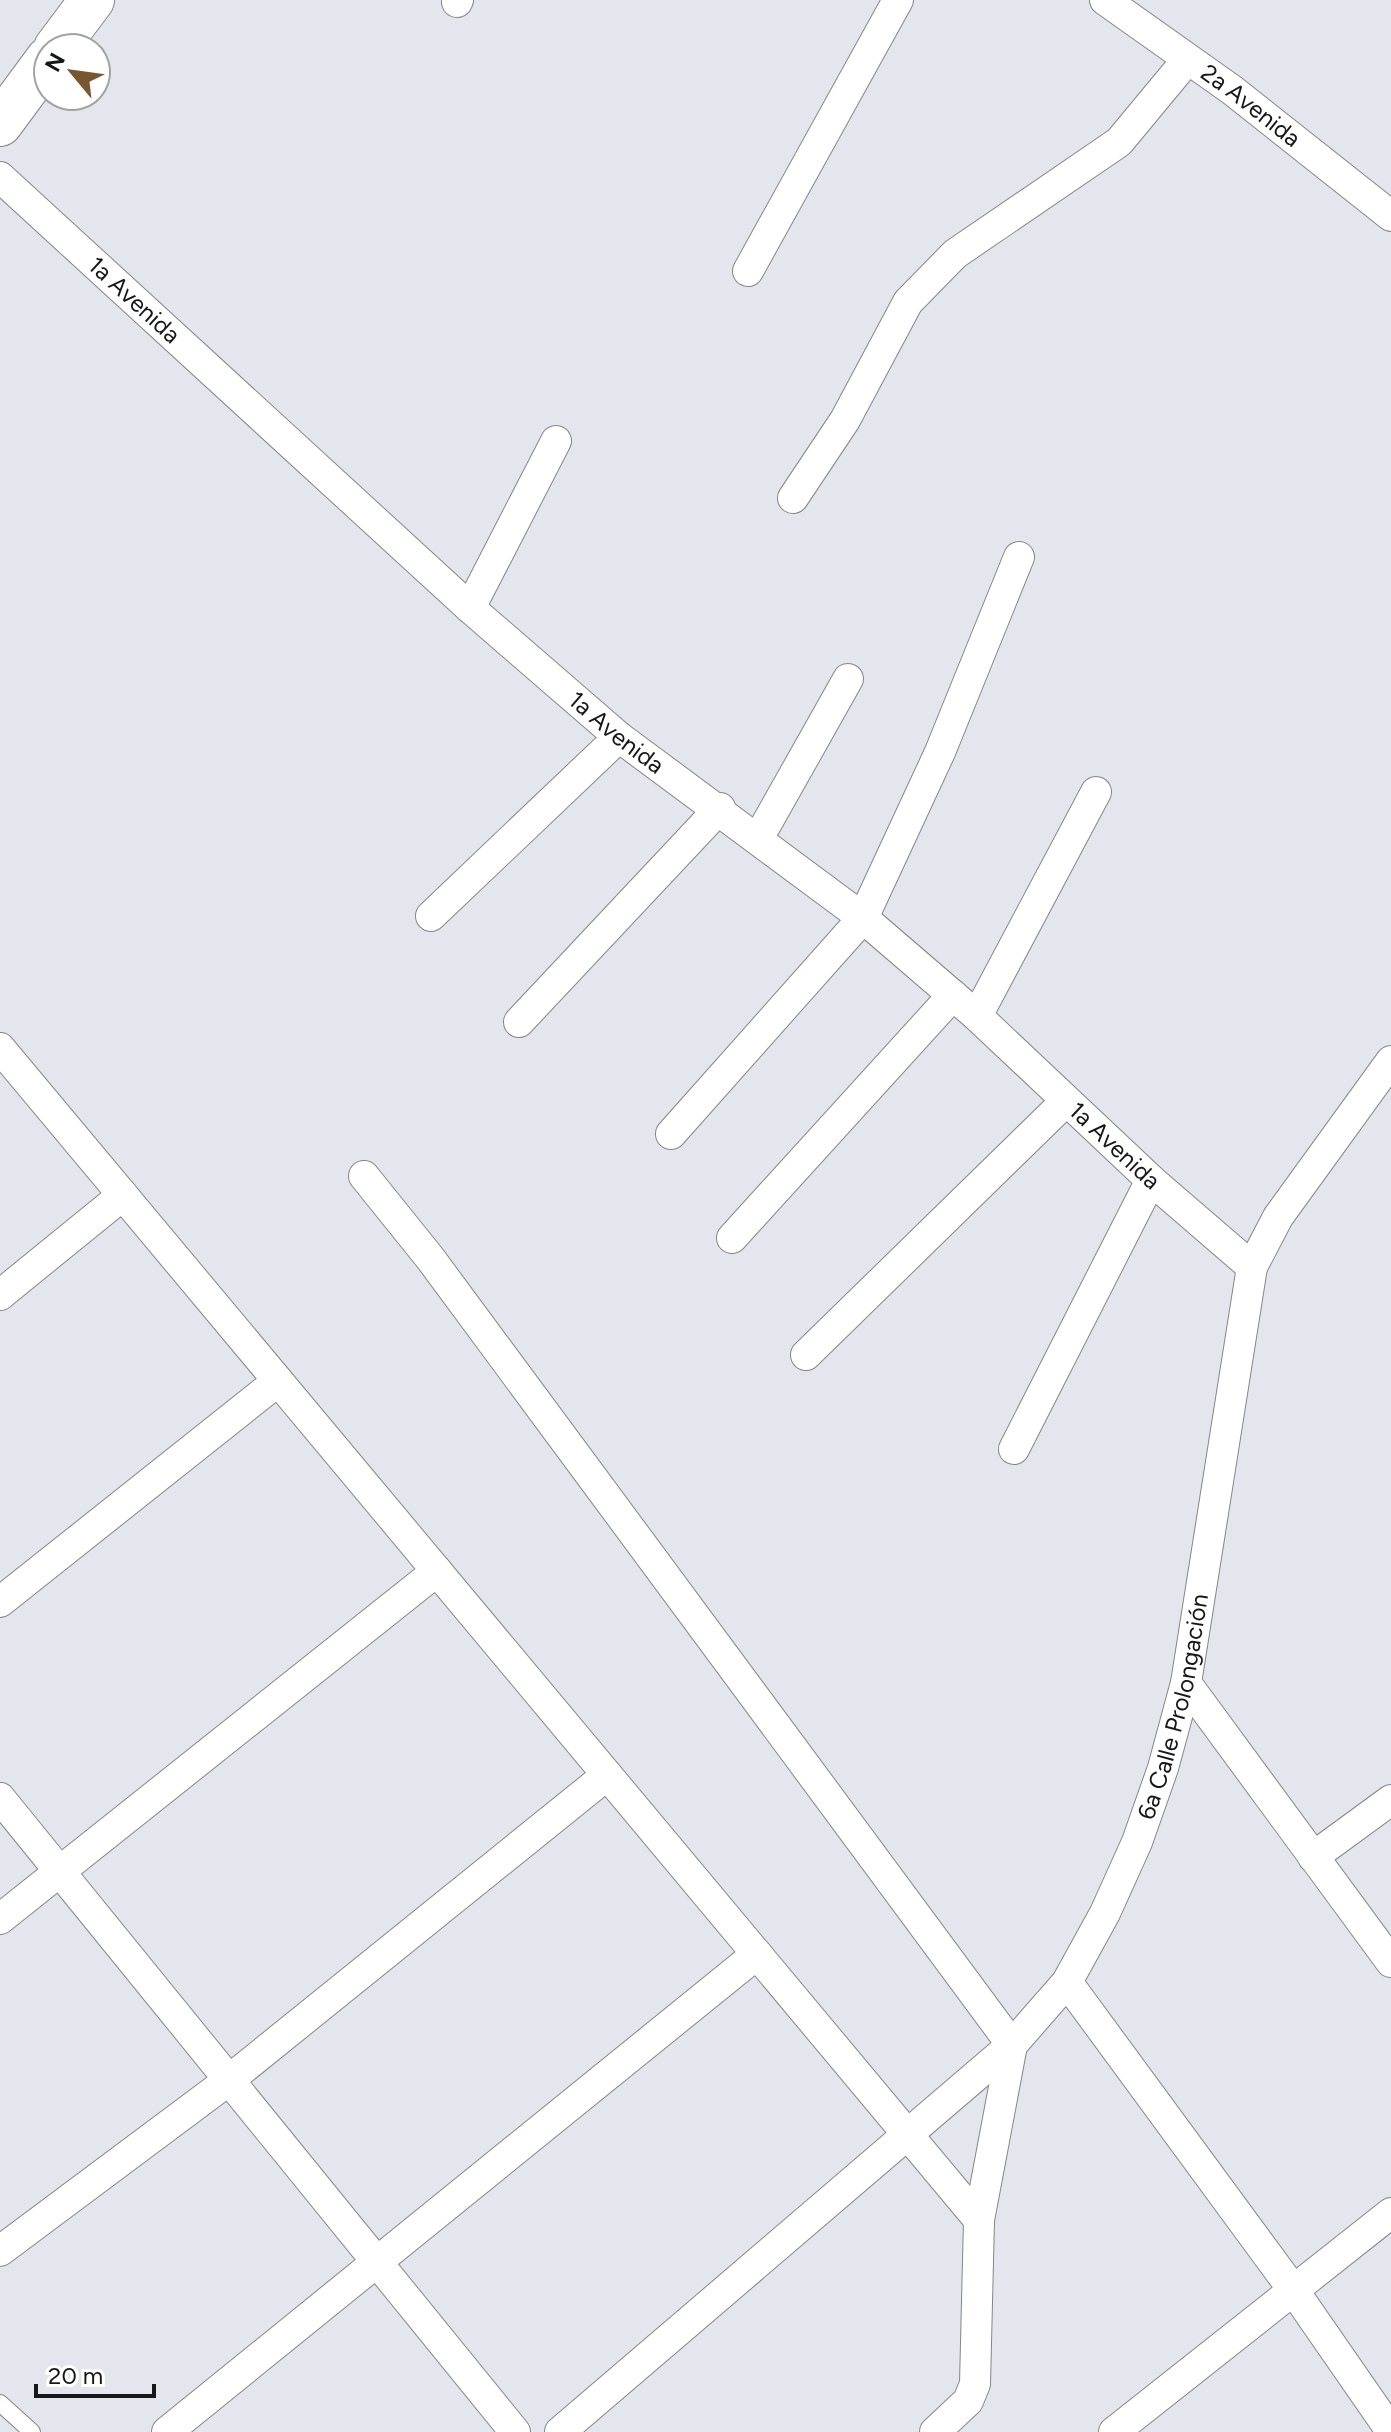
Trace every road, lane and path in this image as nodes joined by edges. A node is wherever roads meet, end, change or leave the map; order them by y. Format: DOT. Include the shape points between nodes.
graph roads {
  1 [pos="92,0"];
  2 [pos="898,0"];
  3 [pos="1105,0"];
  4 [pos="68,32"];
  5 [pos="1187,60"];
  6 [pos="32,81"];
  7 [pos="0,124"];
  8 [pos="0,177"];
  9 [pos="1391,216"];
  10 [pos="748,271"];
  11 [pos="556,441"];
  12 [pos="793,498"];
  13 [pos="1019,557"];
  14 [pos="470,608"];
  15 [pos="848,679"];
  16 [pos="619,737"];
  17 [pos="1096,792"];
  18 [pos="720,808"];
  19 [pos="759,837"];
  20 [pos="431,916"];
  21 [pos="863,918"];
  22 [pos="953,995"];
  23 [pos="977,1016"];
  24 [pos="519,1022"];
  25 [pos="0,1048"];
  26 [pos="1391,1061"];
  27 [pos="1066,1101"];
  28 [pos="671,1134"];
  29 [pos="364,1176"];
  30 [pos="1151,1180"];
  31 [pos="123,1195"];
  32 [pos="732,1238"];
  33 [pos="1252,1267"];
  34 [pos="0,1295"];
  35 [pos="806,1355"];
  36 [pos="278,1381"];
  37 [pos="1014,1449"];
  38 [pos="437,1571"];
  39 [pos="0,1602"];
  40 [pos="1186,1683"];
  41 [pos="607,1775"];
  42 [pos="0,1798"];
  43 [pos="1391,1800"];
  44 [pos="1313,1857"];
  45 [pos="60,1870"];
  46 [pos="0,1919"];
  47 [pos="757,1954"];
  48 [pos="1391,1962"];
  49 [pos="1067,1982"];
  50 [pos="1012,2045"];
  51 [pos="229,2080"];
  52 [pos="908,2136"];
  53 [pos="1391,2213"];
  54 [pos="979,2220"];
  55 [pos="0,2251"];
  56 [pos="380,2261"];
  57 [pos="1294,2291"];
  58 [pos="0,2403"];
  59 [pos="1391,2431"];
  60 [pos="32,2432"];
  61 [pos="167,2432"];
  62 [pos="515,2432"];
  63 [pos="560,2432"];
  64 [pos="935,2432"];
  65 [pos="1114,2432"];
  1 -- 4 [label="street"];
  2 -- 10 [label="street"];
  3 -- 5 [label="street, 2a Avenida"];
  5 -- 9 [label="street, 2a Avenida"];
  5 -- 12 [label="street" via="1119,142 955,254 908,302 845,420"];
  6 -- 7 [label="street"];
  8 -- 14 [label="street, 1a Avenida"];
  11 -- 14 [label="street"];
  13 -- 21 [label="street" via="940,752"];
  14 -- 16 [label="street, 1a Avenida"];
  15 -- 19 [label="street"];
  16 -- 18 [label="street, 1a Avenida"];
  16 -- 20 [label="street"];
  17 -- 23 [label="street"];
  18 -- 19 [label="street, 1a Avenida"];
  18 -- 24 [label="street"];
  19 -- 21 [label="street, 1a Avenida"];
  21 -- 22 [label="street, 1a Avenida"];
  21 -- 28 [label="street"];
  22 -- 23 [label="street, 1a Avenida"];
  22 -- 32 [label="street"];
  23 -- 27 [label="street, 1a Avenida"];
  25 -- 31 [label="street"];
  26 -- 33 [label="street, 6a Calle Prolongación" via="1278,1217"];
  27 -- 30 [label="street, 1a Avenida"];
  27 -- 35 [label="street"];
  29 -- 50 [label="street"];
  30 -- 33 [label="street, 1a Avenida"];
  30 -- 37 [label="street"];
  31 -- 34 [label="street"];
  31 -- 36 [label="street"];
  33 -- 40 [label="street, 6a Calle Prolongación"];
  36 -- 38 [label="street"];
  36 -- 39 [label="street"];
  38 -- 41 [label="street"];
  38 -- 45 [label="street"];
  40 -- 44 [label="street"];
  40 -- 49 [label="street, 6a Calle Prolongación" via="1137,1842"];
  41 -- 47 [label="street"];
  41 -- 51 [label="street"];
  42 -- 45 [label="street"];
  43 -- 44 [label="street"];
  44 -- 48 [label="street"];
  45 -- 46 [label="street"];
  45 -- 51 [label="street"];
  47 -- 52 [label="street"];
  47 -- 56 [label="street"];
  49 -- 50 [label="street, 6a Calle Prolongación"];
  49 -- 57 [label="street"];
  50 -- 52 [label="street, 6a Calle Prolongación"];
  50 -- 54 [label="street"];
  51 -- 55 [label="street"];
  51 -- 56 [label="street"];
  52 -- 54 [label="street"];
  52 -- 63 [label="street, 6a Calle Prolongación"];
  53 -- 57 [label="street"];
  54 -- 64 [label="street" via="975,2384 968,2401"];
  56 -- 61 [label="street"];
  56 -- 62 [label="street"];
  57 -- 59 [label="street"];
  57 -- 65 [label="street"];
  58 -- 60 [label="lane"];
}
